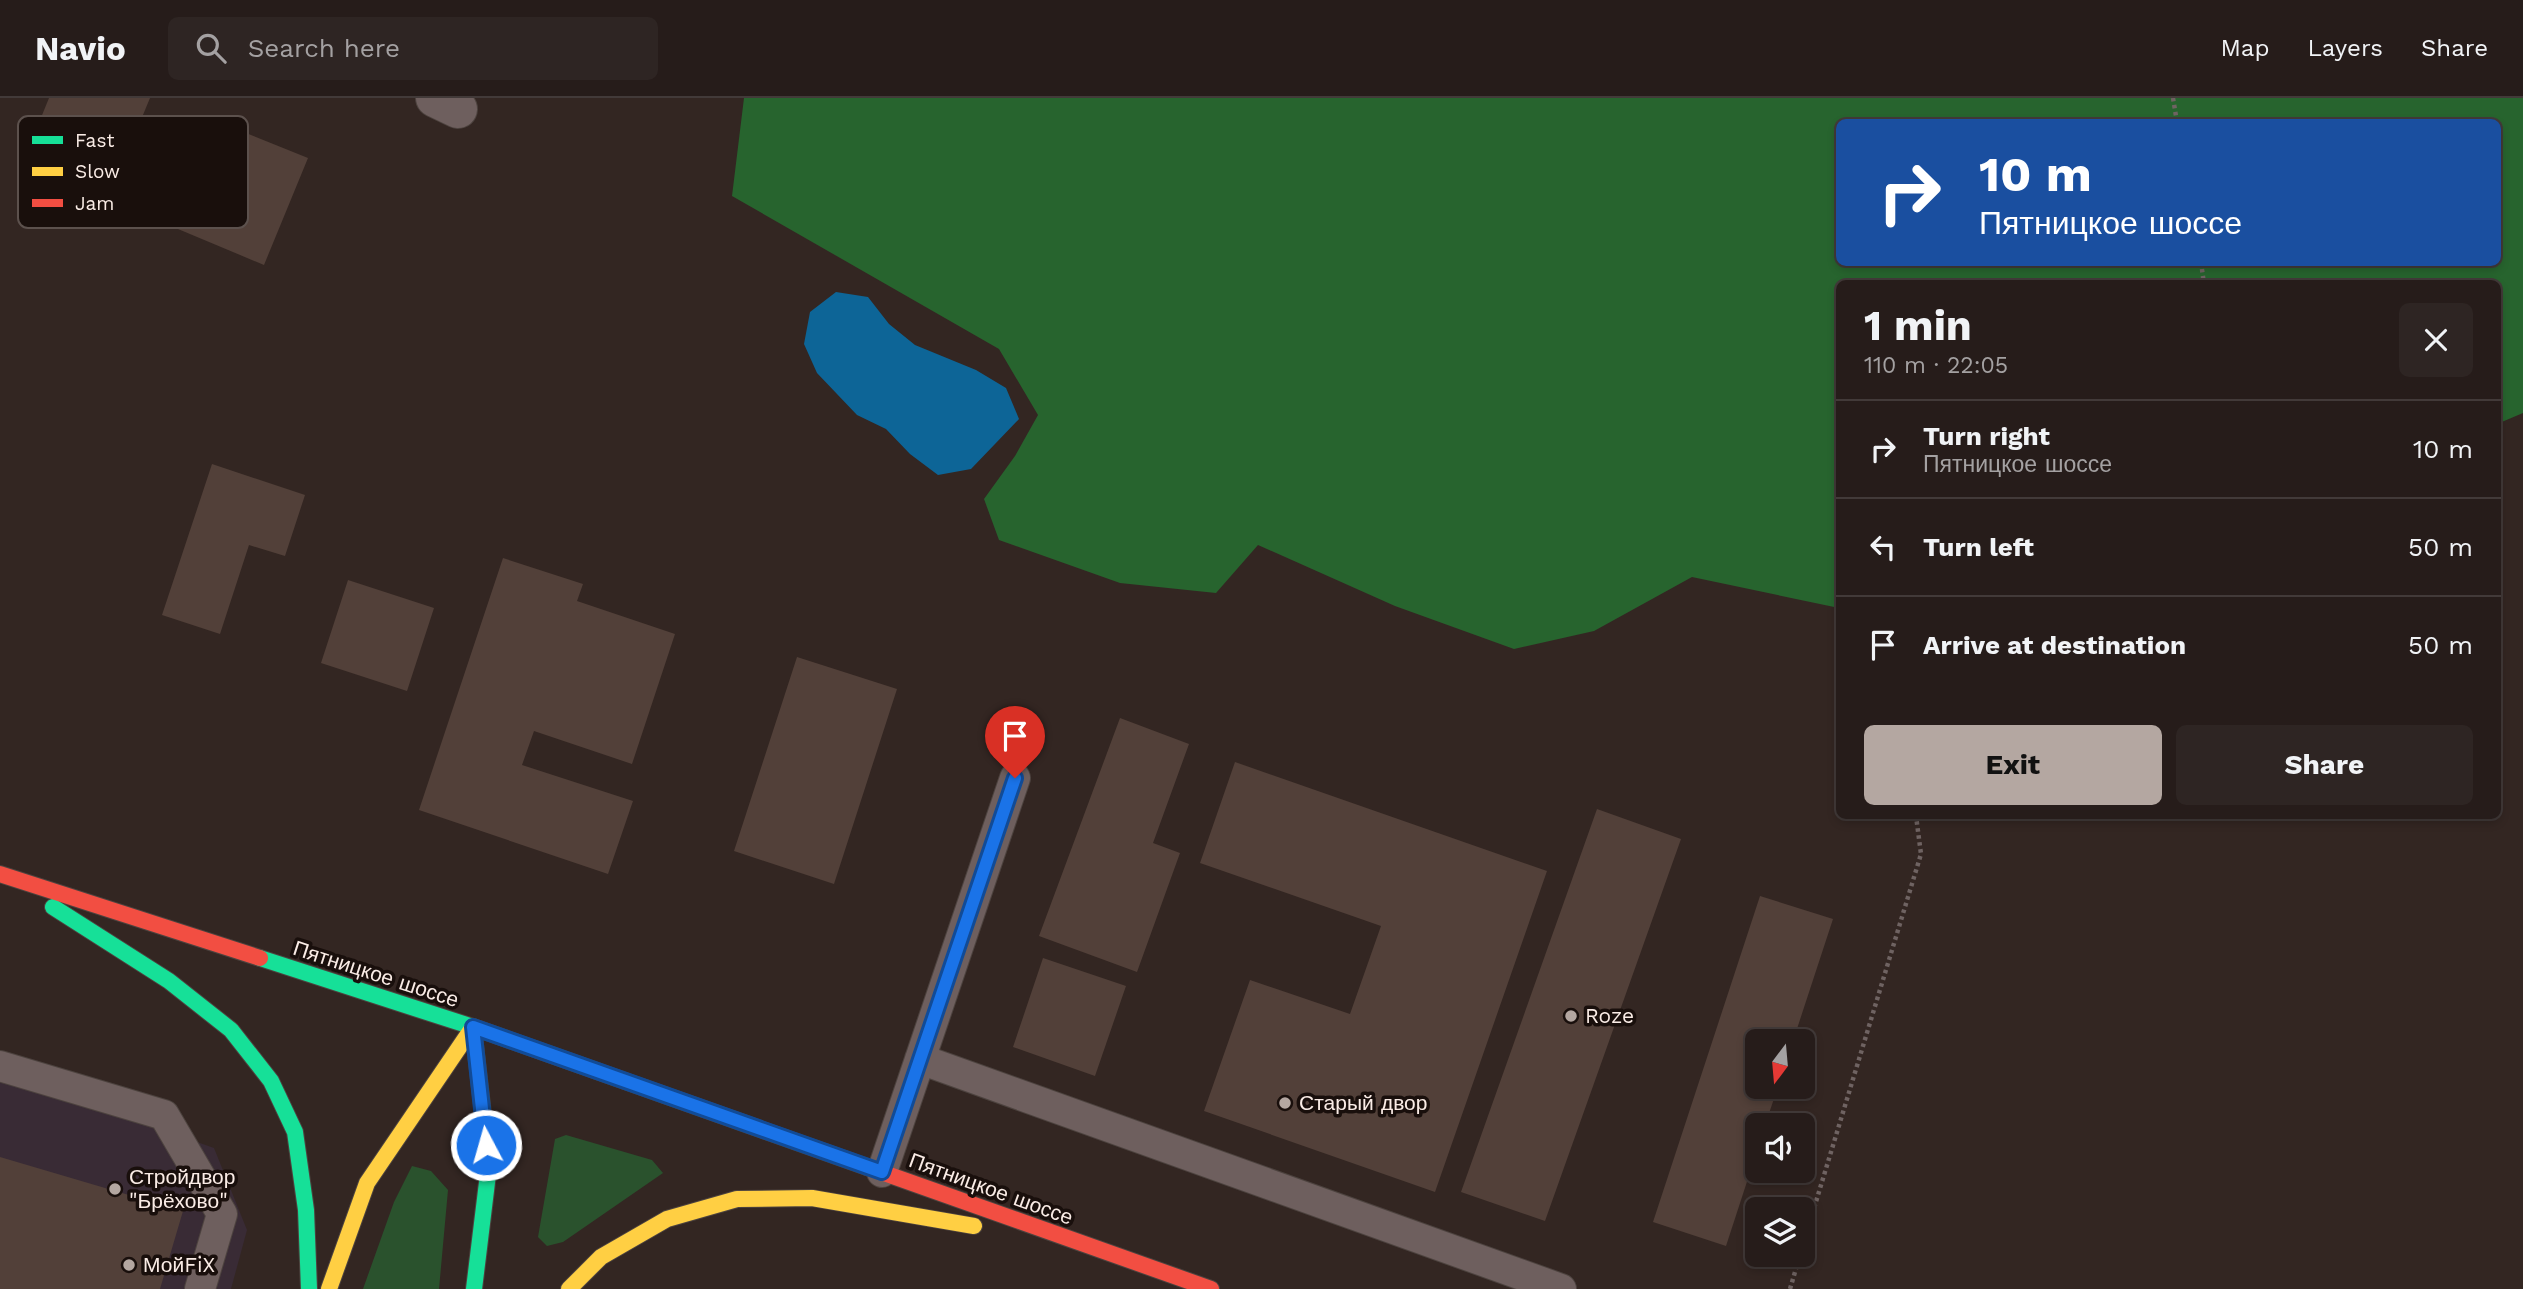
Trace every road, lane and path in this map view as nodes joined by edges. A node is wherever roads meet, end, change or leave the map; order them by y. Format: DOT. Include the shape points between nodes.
graph roads {
  1 [pos="2173,98"];
  2 [pos="2176,119"];
  3 [pos="1015,778"];
  4 [pos="1916,819"];
  5 [pos="0,874"];
  6 [pos="473,1027"];
  7 [pos="920,1059"];
  8 [pos="0,1066"];
  9 [pos="882,1172"];
  10 [pos="1815,1205"];
  11 [pos="1110,1253"];
  12 [pos="1796,1267"];
  13 [pos="200,1289"];
  14 [pos="309,1289"];
  15 [pos="329,1289"];
  16 [pos="474,1289"];
  17 [pos="569,1289"];
  18 [pos="1211,1289"];
  19 [pos="1561,1289"];
  20 [pos="1790,1289"];
  1 -- 2 [label="path"];
  3 -- 7 [label="lane"];
  4 -- 10 [label="path" via="1921,853"];
  5 -- 6 [label="main road, Пятницкое шоссе"];
  5 -- 14 [label="main road" via="169,981 231,1030 271,1081 295,1132 306,1210"];
  6 -- 9 [label="main road, Пятницкое шоссе"];
  6 -- 15 [label="main road" via="367,1183"];
  6 -- 16 [label="main road" via="489,1167"];
  7 -- 9 [label="lane"];
  7 -- 19 [label="lane"];
  8 -- 13 [label="lane" via="164,1115 222,1214"];
  9 -- 11 [label="main road, Пятницкое шоссе"];
  11 -- 17 [label="main road" via="825,1200 737,1199 667,1219 601,1257"];
  11 -- 18 [label="main road, Пятницкое шоссе"];
  12 -- 20 [label="path"];
}
